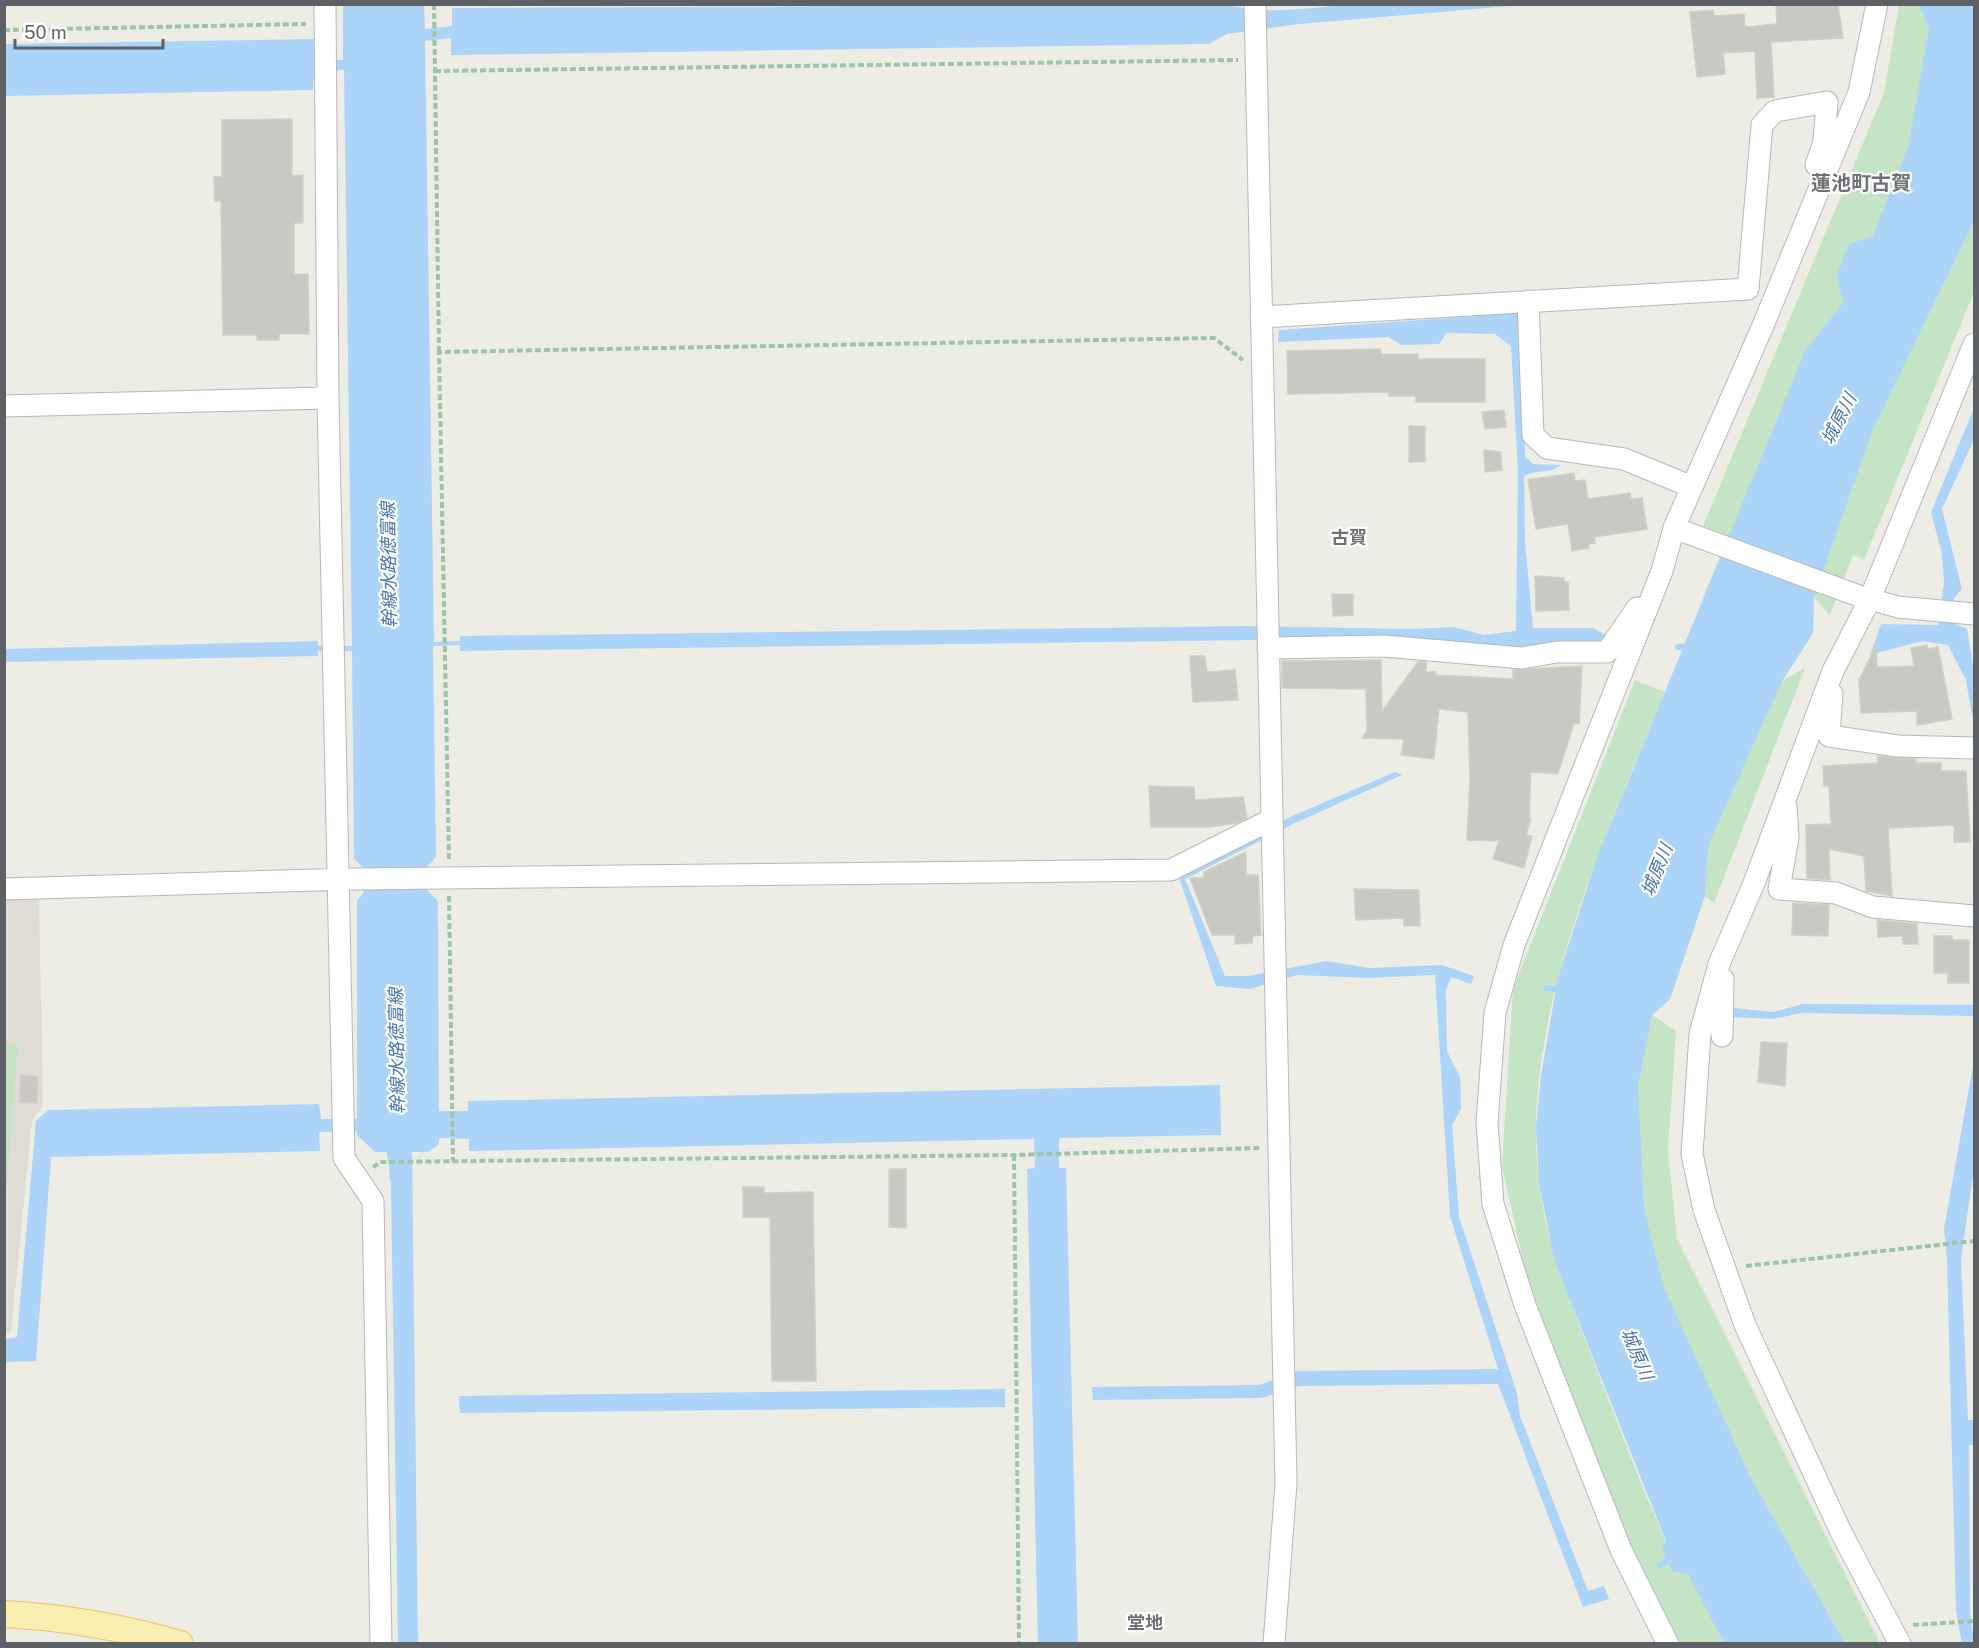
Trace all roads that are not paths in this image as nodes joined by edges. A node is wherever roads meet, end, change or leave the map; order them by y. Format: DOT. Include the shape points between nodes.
graph roads {
  1 [pos="1877,4"];
  2 [pos="1255,6"];
  3 [pos="325,14"];
  4 [pos="1813,204"];
  5 [pos="1528,301"];
  6 [pos="1261,317"];
  7 [pos="1974,344"];
  8 [pos="328,398"];
  9 [pos="4,406"];
  10 [pos="1692,487"];
  11 [pos="1679,530"];
  12 [pos="1662,571"];
  13 [pos="1864,597"];
  14 [pos="1956,612"];
  15 [pos="1268,645"];
  16 [pos="1833,671"];
  17 [pos="1972,748"];
  18 [pos="1786,798"];
  19 [pos="1272,826"];
  20 [pos="346,879"];
  21 [pos="4,889"];
  22 [pos="1972,916"];
  23 [pos="1719,964"];
  24 [pos="1722,1036"];
  25 [pos="4,1614"];
  26 [pos="1908,1639"];
  27 [pos="180,1644"];
  28 [pos="381,1644"];
  29 [pos="1275,1644"];
  30 [pos="1668,1644"];
  1 -- 4 [label="street" via="1859,92"];
  2 -- 6 [label="street"];
  3 -- 8 [label="street"];
  4 -- 5 [label="street" via="1812,178 1824,142 1827,102 1775,111 1762,125 1748,289"];
  4 -- 10 [label="street"];
  5 -- 6 [label="street"];
  5 -- 10 [label="street" via="1533,435 1547,448 1624,459"];
  6 -- 15 [label="street"];
  7 -- 13 [label="street"];
  8 -- 9 [label="street"];
  8 -- 20 [label="street"];
  10 -- 11 [label="street"];
  11 -- 12 [label="street"];
  11 -- 13 [label="street"];
  12 -- 15 [label="street" via="1647,584 1632,619 1607,652 1557,652 1522,658 1384,646"];
  12 -- 30 [label="street" via="1514,945 1495,1013 1487,1123 1493,1204 1525,1305 1621,1550"];
  13 -- 14 [label="street" via="1898,607"];
  13 -- 16 [label="street"];
  15 -- 19 [label="street"];
  16 -- 17 [label="street" via="1829,736 1898,747"];
  16 -- 18 [label="street"];
  18 -- 22 [label="street" via="1788,838 1779,888 1836,893 1873,907"];
  18 -- 23 [label="street"];
  19 -- 20 [label="street" via="1171,870"];
  19 -- 29 [label="street" via="1286,1484"];
  20 -- 21 [label="street"];
  20 -- 28 [label="street" via="344,1158 373,1201"];
  23 -- 24 [label="street" via="1724,985"];
  23 -- 26 [label="street" via="1700,1034 1692,1154 1704,1210 1745,1325 1841,1532"];
  25 -- 27 [label="main road" via="148,1634"];
}
